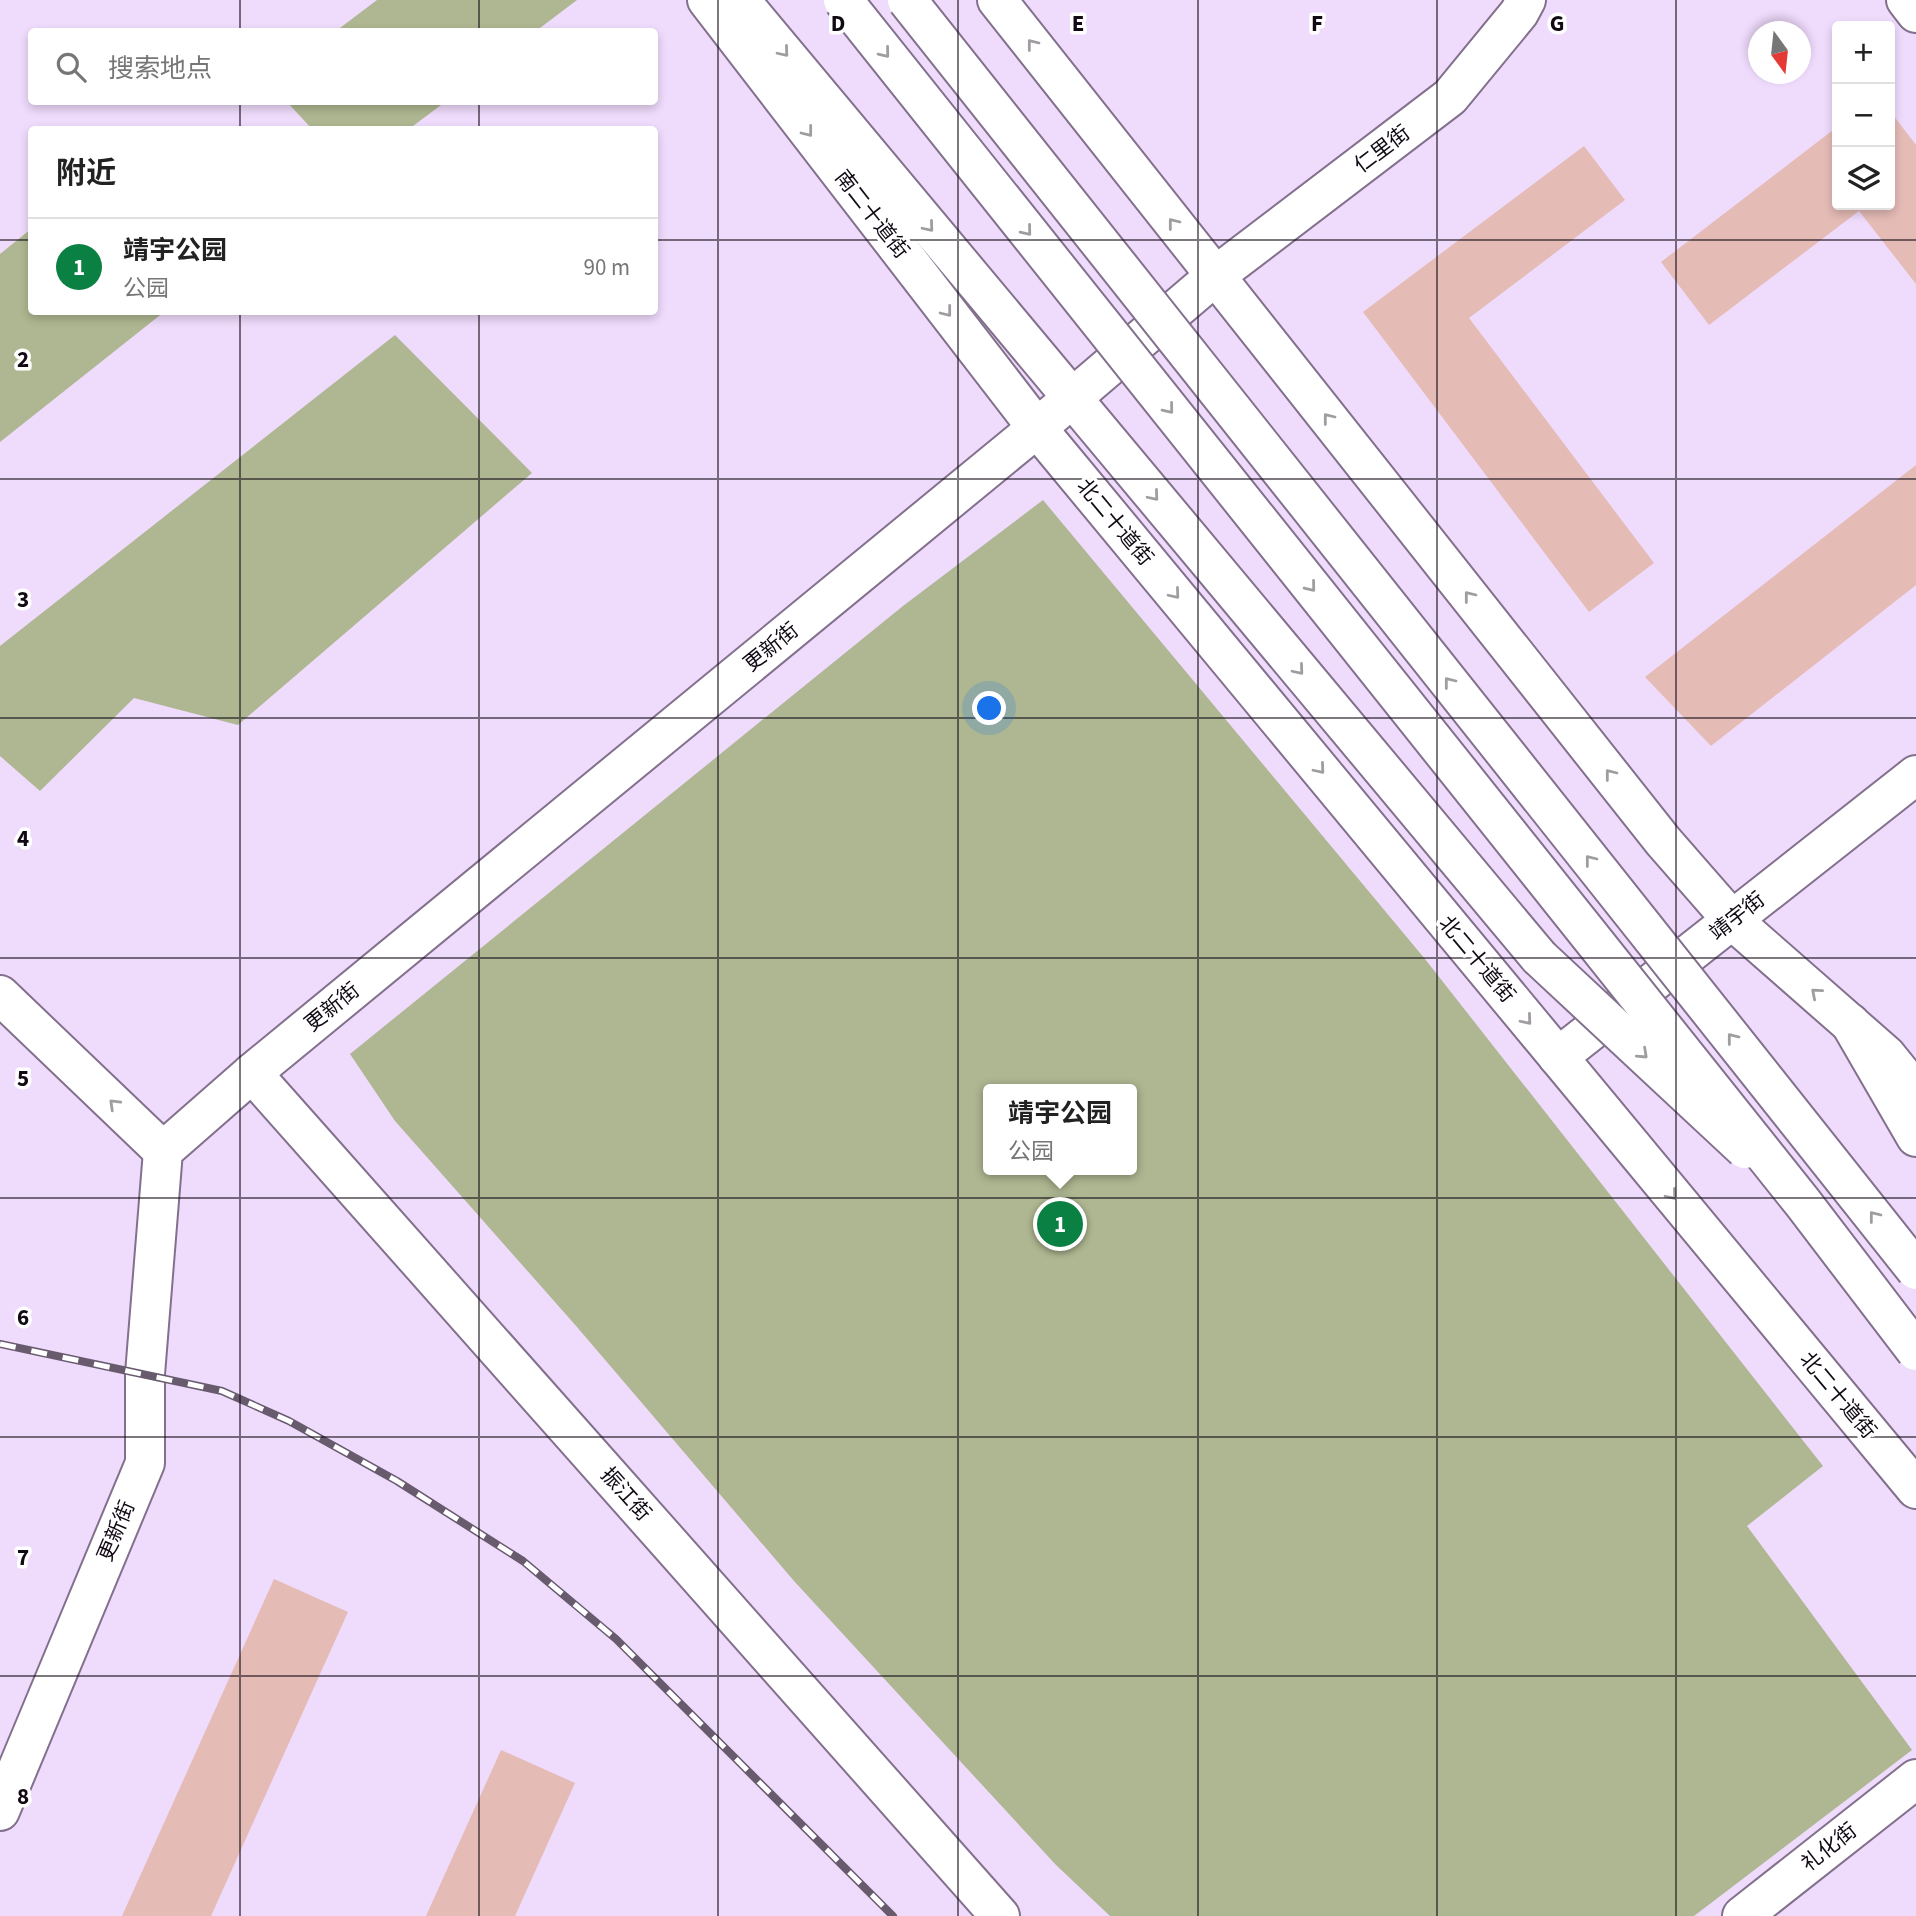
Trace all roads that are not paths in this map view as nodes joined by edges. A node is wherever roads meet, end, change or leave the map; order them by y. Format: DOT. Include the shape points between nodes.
graph roads {
  1 [pos="707,0"];
  2 [pos="740,0"];
  3 [pos="843,0"];
  4 [pos="907,0"];
  5 [pos="997,0"];
  6 [pos="1526,0"];
  7 [pos="1906,0"];
  8 [pos="1916,13"];
  9 [pos="1216,276"];
  10 [pos="1072,399"];
  11 [pos="1037,428"];
  12 [pos="1916,775"];
  13 [pos="1732,920"];
  14 [pos="0,995"];
  15 [pos="1850,1023"];
  16 [pos="0,1027"];
  17 [pos="1558,1057"];
  18 [pos="252,1073"];
  19 [pos="1916,1092"];
  20 [pos="1916,1137"];
  21 [pos="162,1168"];
  22 [pos="1803,1203"];
  23 [pos="1916,1269"];
  24 [pos="1916,1351"];
  25 [pos="1916,1489"];
  26 [pos="1916,1779"];
  27 [pos="0,1811"];
  28 [pos="1000,1916"];
  29 [pos="1742,1916"];
  1 -- 11 [label="main road, 南二十道街, one-way"];
  2 -- 10 [label="main road, one-way"];
  3 -- 22 [label="main road, one-way, bridge"];
  23 -- 4 [label="main road, one-way, bridge"];
  9 -- 5 [label="main road, one-way"];
  6 -- 9 [label="main road, 仁里街" via="1450,96"];
  7 -- 8 [label="main road"];
  9 -- 10 [label="main road, 仁里街"];
  13 -- 9 [label="main road, one-way" via="1663,841"];
  10 -- 11 [label="main road, 更新街"];
  10 -- 22 [label="main road, one-way, bridge" via="1539,957"];
  11 -- 17 [label="main road, 北二十道街, one-way"];
  11 -- 18 [label="main road, 更新街"];
  12 -- 13 [label="main road, 靖宇街"];
  15 -- 13 [label="main road, one-way"];
  13 -- 17 [label="main road, 靖宇街"];
  21 -- 14 [label="main road, one-way"];
  15 -- 19 [label="main road" via="1886,1055"];
  15 -- 20 [label="main road"];
  16 -- 21 [label="main road"];
  17 -- 25 [label="main road, 北二十道街, one-way"];
  18 -- 21 [label="main road, 更新街"];
  18 -- 28 [label="main road, 振江街"];
  21 -- 27 [label="main road, 更新街" via="145,1374 145,1463"];
  22 -- 24 [label="main road, bridge"];
  26 -- 29 [label="main road, 礼化街"];
}
